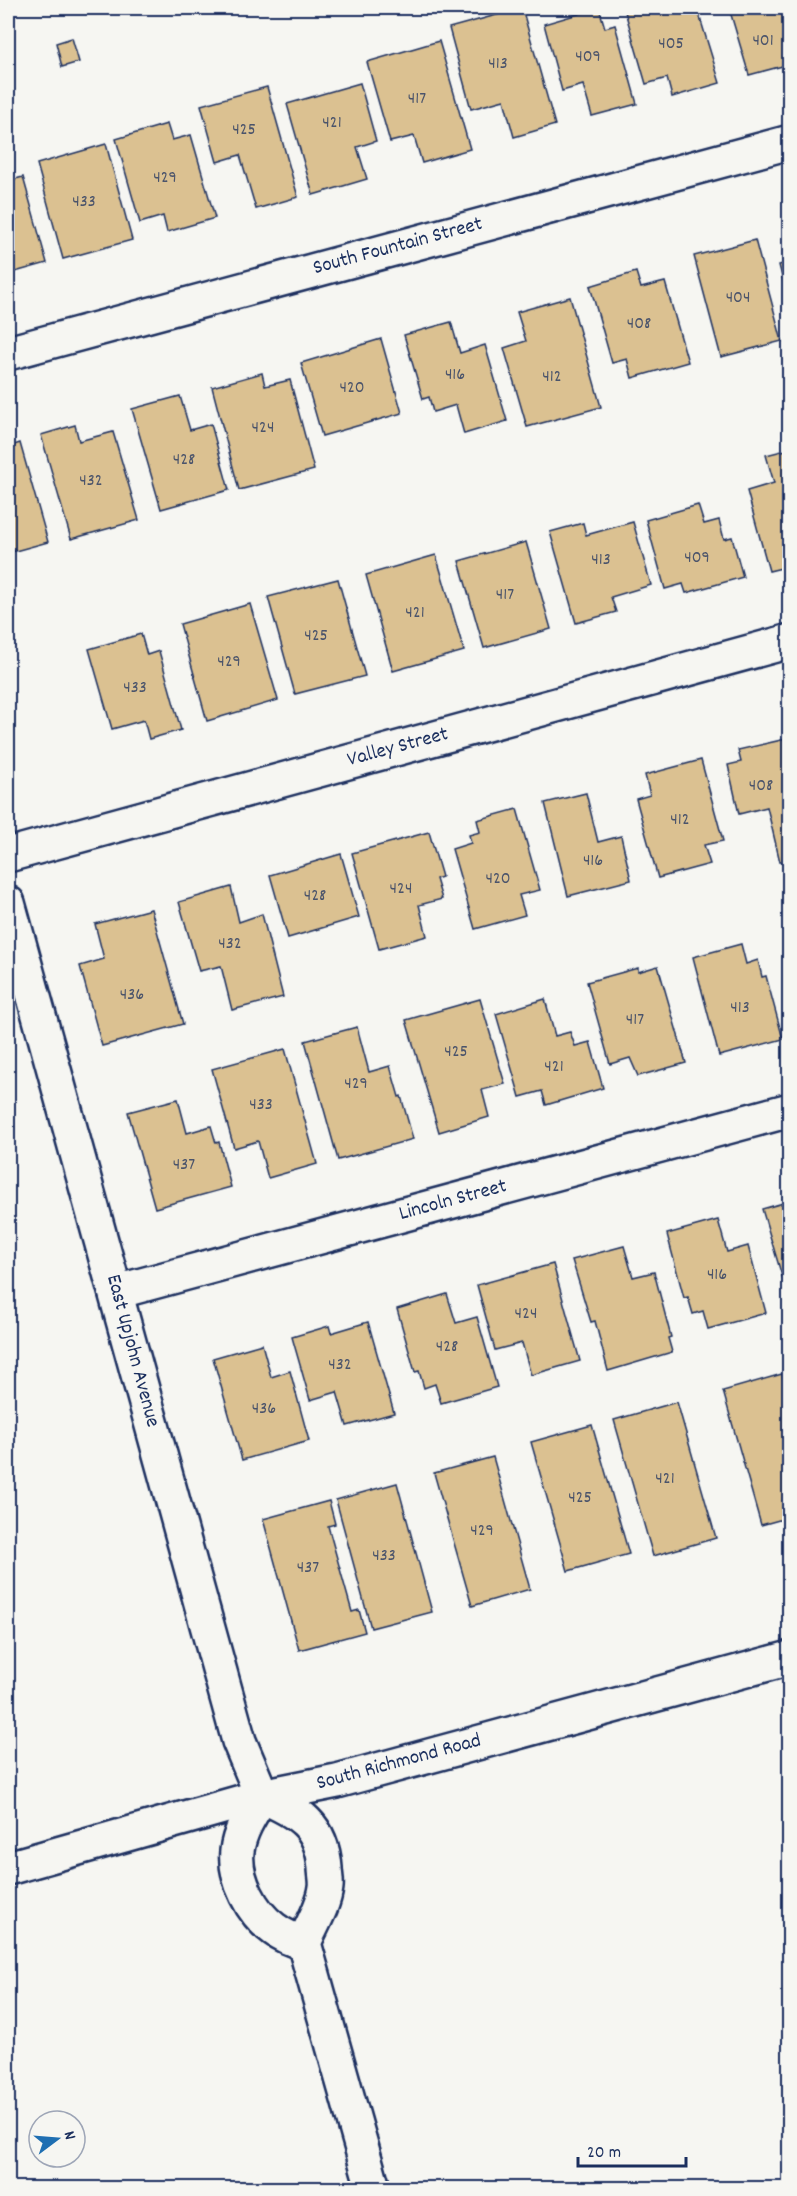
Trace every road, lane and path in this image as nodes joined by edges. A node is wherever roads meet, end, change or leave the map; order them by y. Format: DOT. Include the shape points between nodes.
graph roads {
  1 [pos="789,142"];
  2 [pos="8,353"];
  3 [pos="789,641"];
  4 [pos="8,855"];
  5 [pos="8,903"];
  6 [pos="789,1110"];
  7 [pos="116,1292"];
  8 [pos="789,1658"];
  9 [pos="262,1796"];
  10 [pos="8,1868"];
  11 [pos="304,1943"];
  12 [pos="373,2188"];
  1 -- 2 [label="street, South Fountain Street"];
  3 -- 4 [label="street, Valley Street"];
  5 -- 7 [label="street, East Upjohn Avenue"];
  6 -- 7 [label="street, Lincoln Street"];
  7 -- 9 [label="street, East Upjohn Avenue" via="239,1743"];
  8 -- 9 [label="street, South Richmond Road" via="337,1781"];
  9 -- 10 [label="street, South Richmond Road"];
  9 -- 11 [label="street" via="305,1819 319,1838 326,1887"];
  9 -- 11 [label="street" via="249,1815 237,1851 242,1884 260,1916 273,1929"];
  11 -- 12 [label="street"];
}
